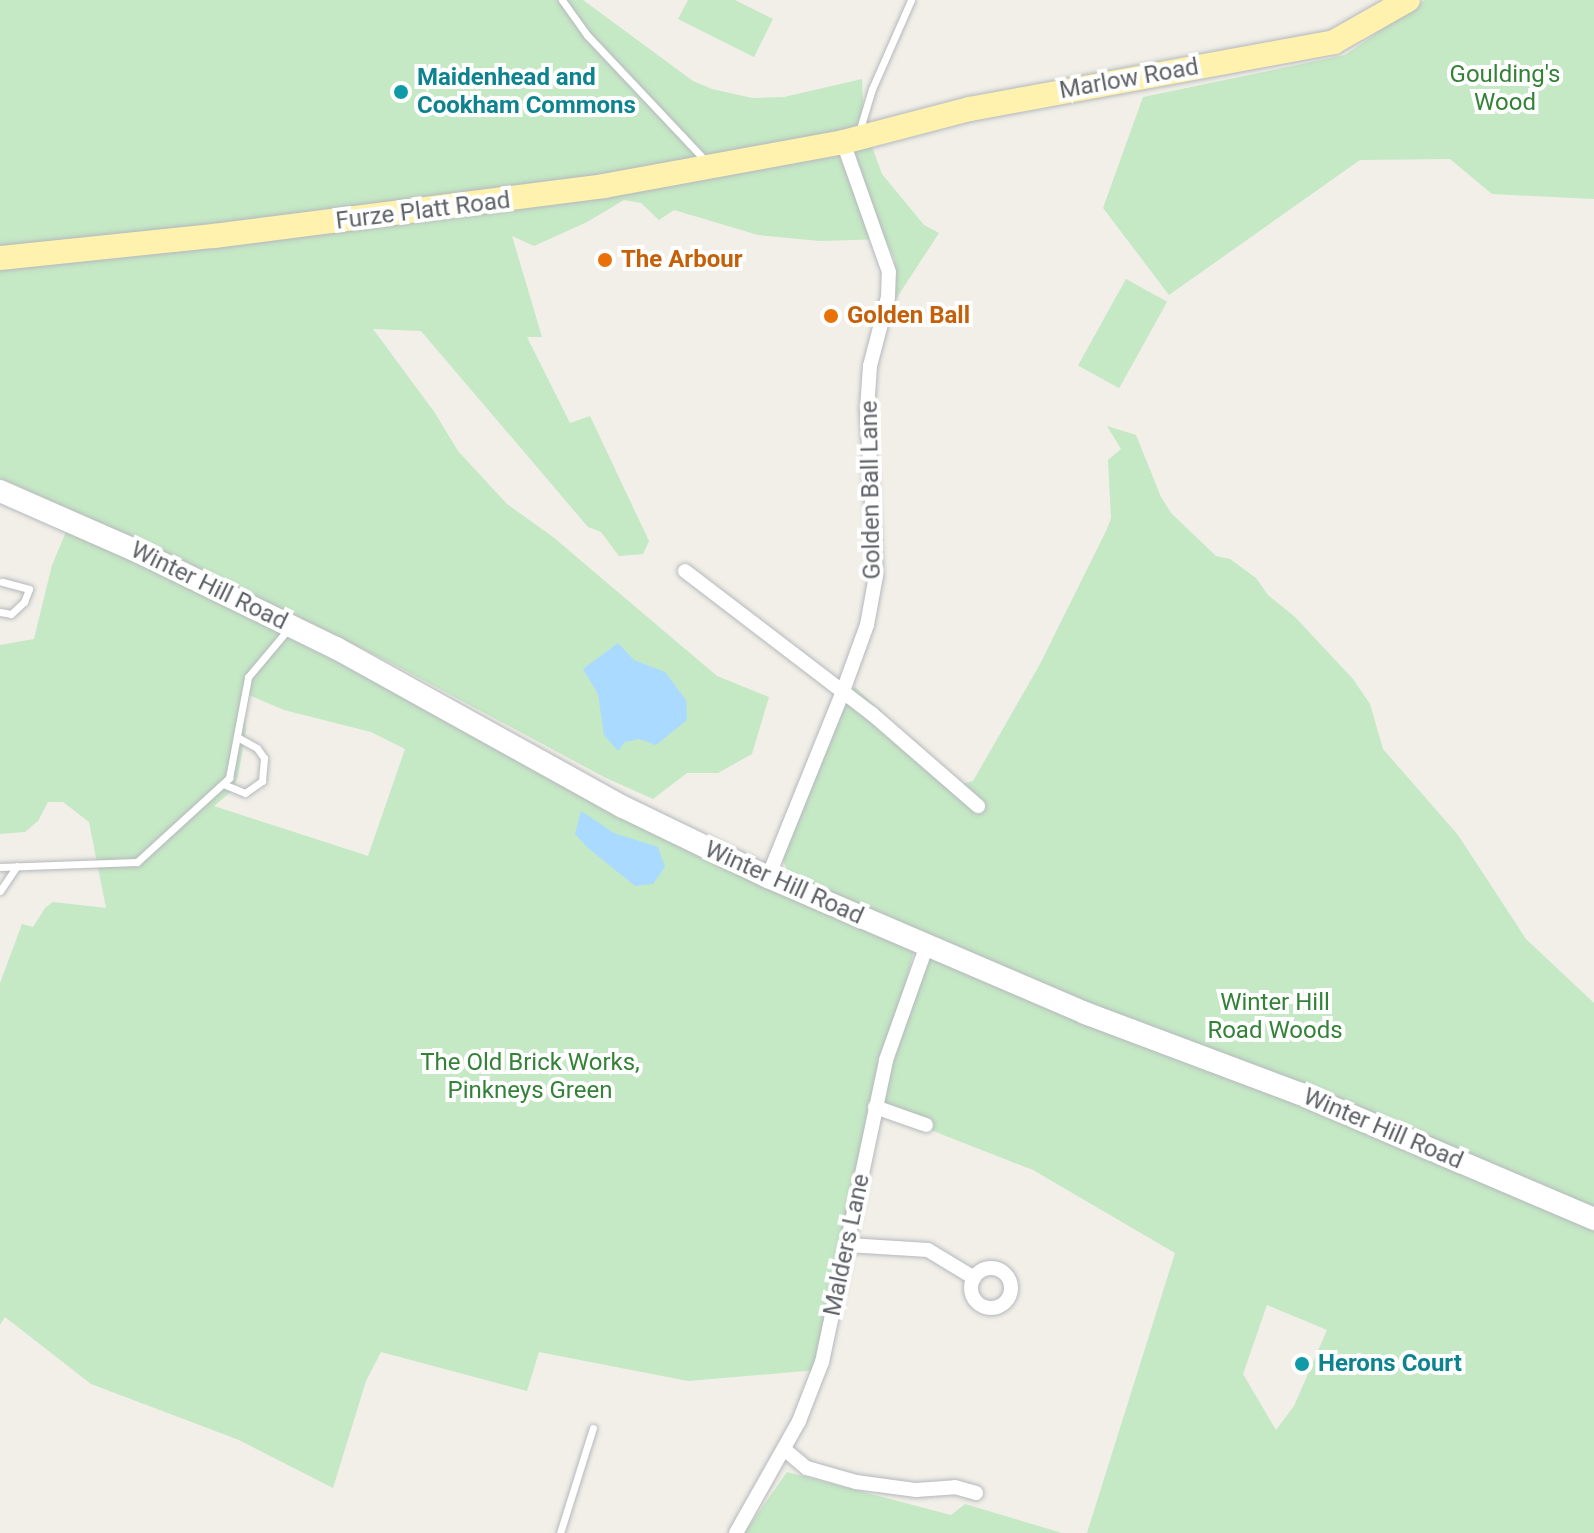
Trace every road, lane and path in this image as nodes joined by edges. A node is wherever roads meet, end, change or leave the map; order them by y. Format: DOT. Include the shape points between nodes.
graph roads {
  1 [pos="562,0"];
  2 [pos="911,0"];
  3 [pos="1408,0"];
  4 [pos="850,140"];
  5 [pos="713,166"];
  6 [pos="0,258"];
  7 [pos="0,491"];
  8 [pos="685,571"];
  9 [pos="2,582"];
  10 [pos="0,612"];
  11 [pos="291,626"];
  12 [pos="843,691"];
  13 [pos="237,737"];
  14 [pos="223,784"];
  15 [pos="978,806"];
  16 [pos="17,866"];
  17 [pos="0,867"];
  18 [pos="768,877"];
  19 [pos="0,891"];
  20 [pos="927,945"];
  21 [pos="875,1107"];
  22 [pos="926,1125"];
  23 [pos="1594,1219"];
  24 [pos="848,1245"];
  25 [pos="974,1278"];
  26 [pos="593,1428"];
  27 [pos="784,1449"];
  28 [pos="976,1493"];
  29 [pos="560,1533"];
  30 [pos="736,1533"];
  1 -- 5 [label="lane" via="587,35"];
  2 -- 4 [label="lane"];
  3 -- 4 [label="main road, Marlow Road" via="1334,42 970,109"];
  4 -- 5 [label="main road, Furze Platt Road"];
  4 -- 12 [label="street, Golden Ball Lane" via="889,272 867,409 876,576 867,625"];
  5 -- 6 [label="main road, Furze Platt Road" via="604,193"];
  7 -- 11 [label="street, Winter Hill Road"];
  8 -- 12 [label="street"];
  9 -- 10 [label="lane" via="29,589 11,614"];
  11 -- 13 [label="lane" via="248,677"];
  11 -- 18 [label="street, Winter Hill Road" via="623,807"];
  12 -- 15 [label="street"];
  12 -- 18 [label="street, Golden Ball Lane"];
  13 -- 14 [label="lane" via="229,778"];
  13 -- 14 [label="lane" via="264,758 262,781 245,793"];
  14 -- 16 [label="lane" via="137,862"];
  16 -- 17 [label="lane"];
  16 -- 19 [label="lane"];
  18 -- 20 [label="street, Winter Hill Road"];
  20 -- 21 [label="street, Malders Lane"];
  20 -- 23 [label="street, Winter Hill Road" via="1085,1013 1301,1094"];
  21 -- 22 [label="street"];
  21 -- 24 [label="street, Malders Lane"];
  24 -- 25 [label="street" via="928,1250"];
  24 -- 27 [label="street, Malders Lane" via="822,1362"];
  26 -- 29 [label="lane"];
  27 -- 28 [label="street" via="807,1468 856,1482 916,1490 955,1487"];
  27 -- 30 [label="street, Malders Lane"];
}
